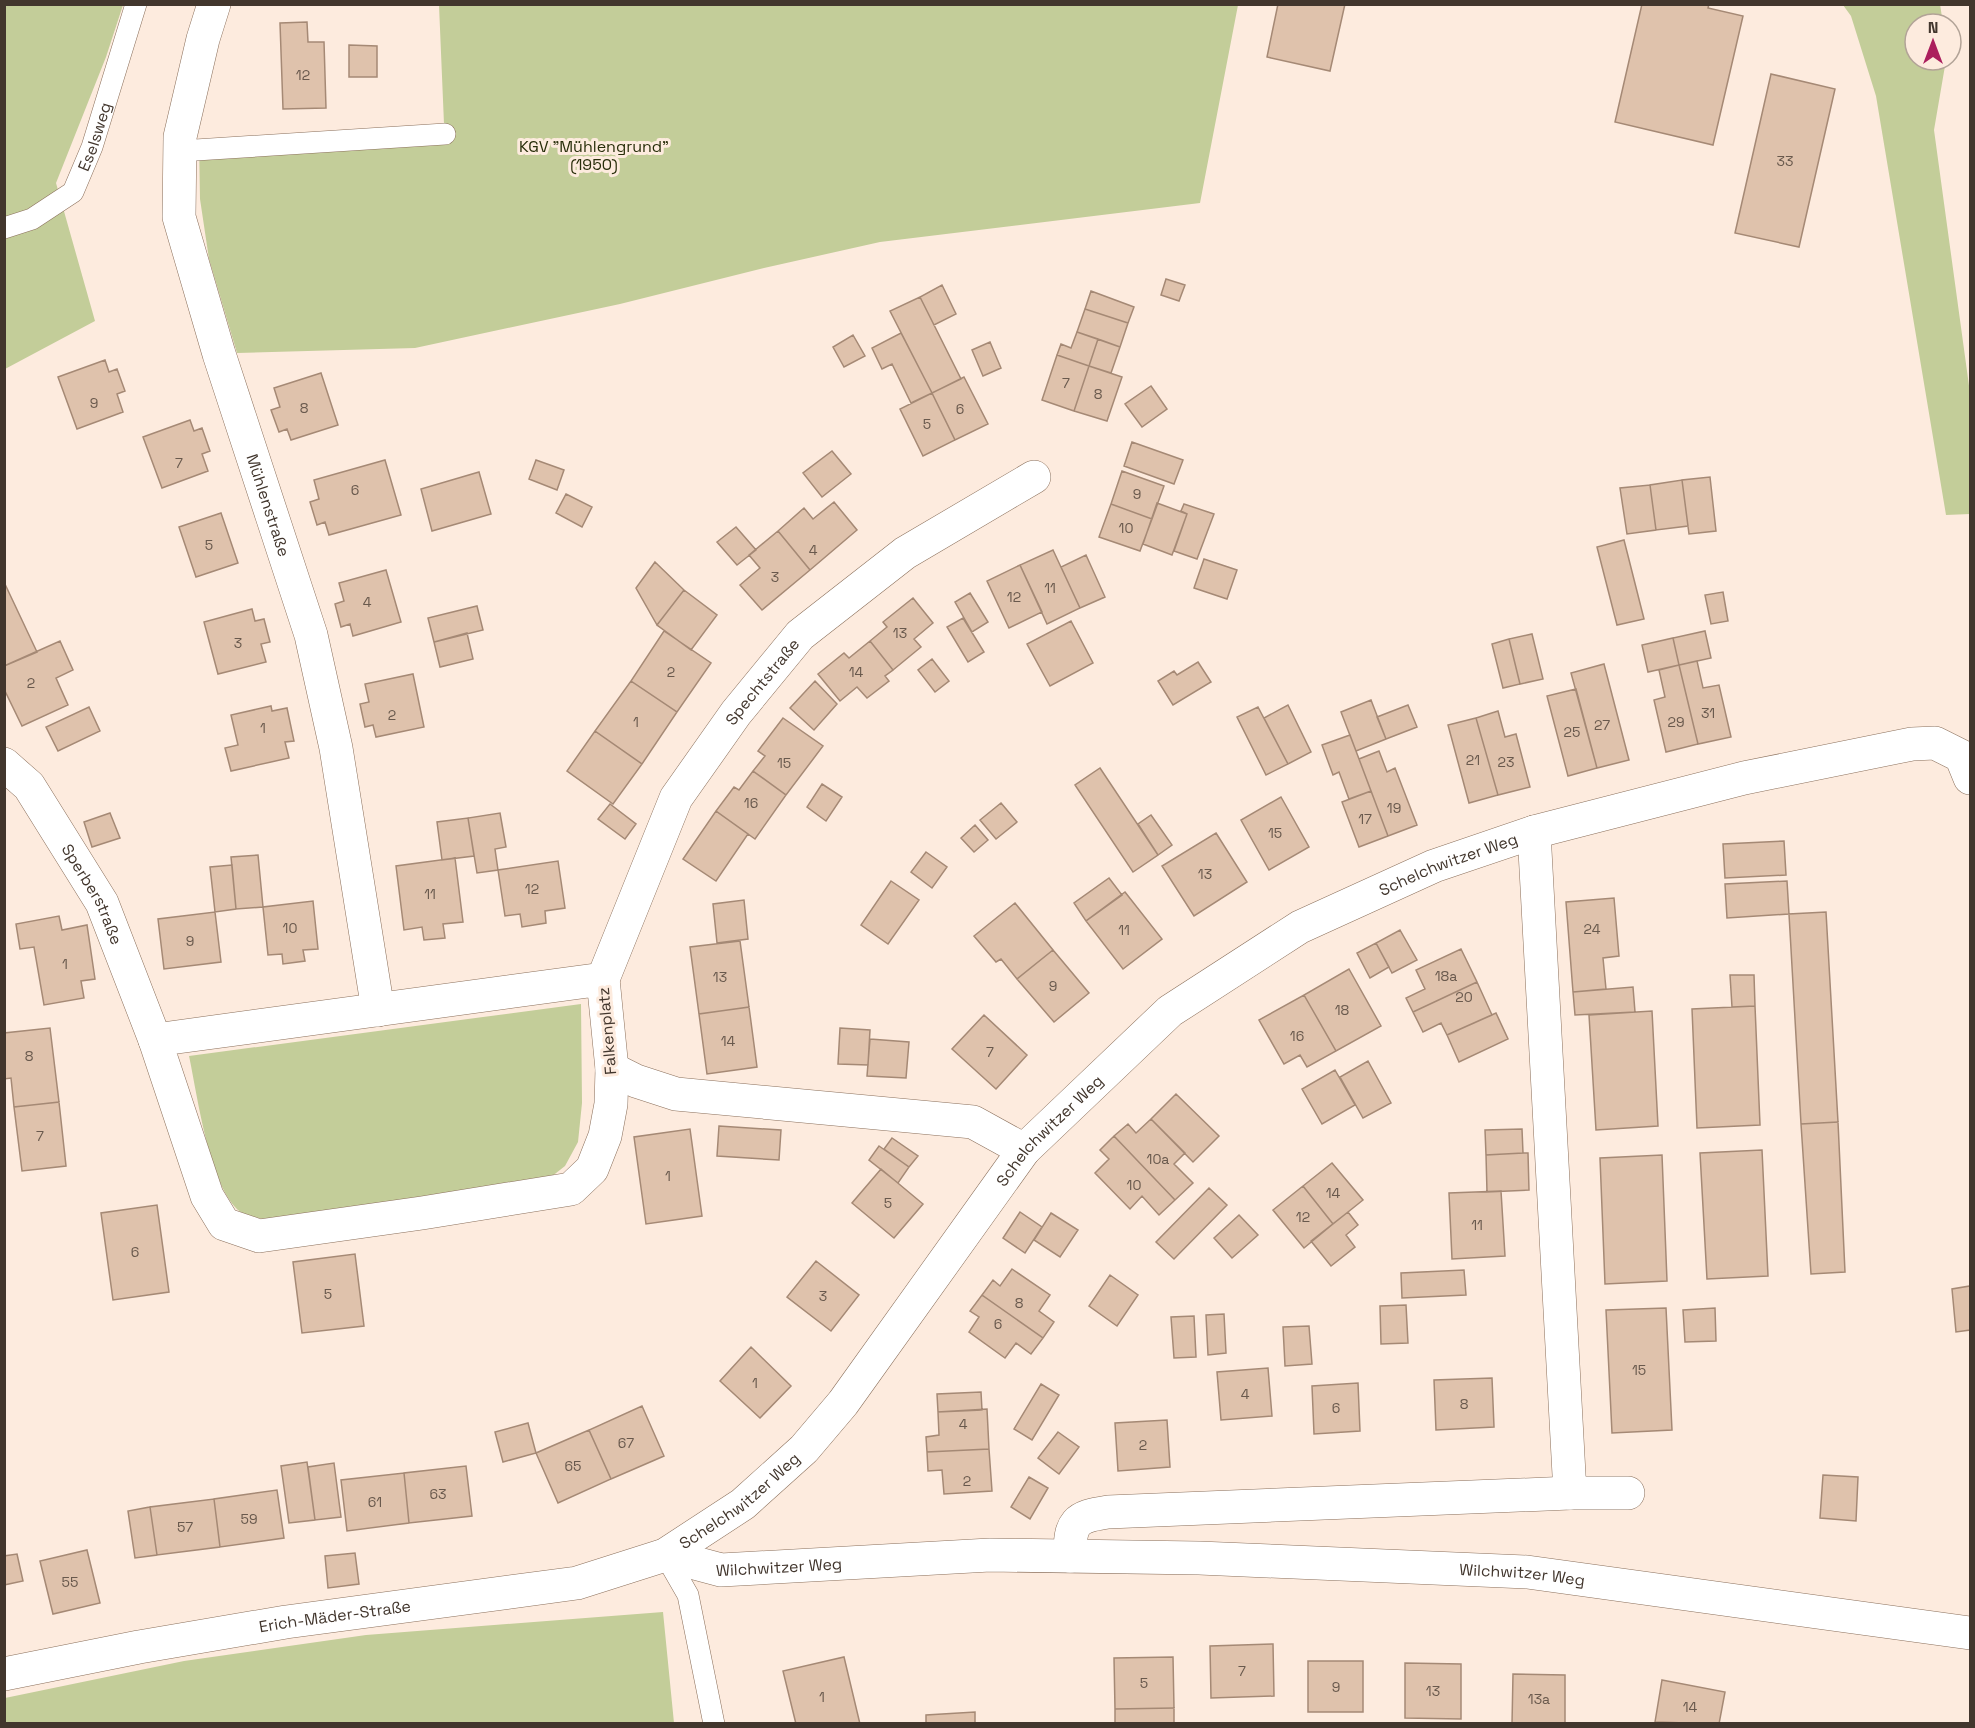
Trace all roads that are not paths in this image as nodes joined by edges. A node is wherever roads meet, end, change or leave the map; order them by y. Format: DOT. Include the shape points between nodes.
graph roads {
  1 [pos="136,4"];
  2 [pos="214,4"];
  3 [pos="445,134"];
  4 [pos="180,151"];
  5 [pos="4,228"];
  6 [pos="1034,477"];
  7 [pos="4,764"];
  8 [pos="1971,778"];
  9 [pos="1534,832"];
  10 [pos="603,980"];
  11 [pos="378,1010"];
  12 [pos="155,1040"];
  13 [pos="612,1069"];
  14 [pos="1024,1150"];
  15 [pos="1570,1493"];
  16 [pos="1628,1493"];
  17 [pos="665,1555"];
  18 [pos="1070,1556"];
  19 [pos="1971,1633"];
  20 [pos="4,1674"];
  21 [pos="714,1724"];
  1 -- 5 [label="lane, Eselsweg" via="92,147 73,192 32,219"];
  2 -- 4 [label="street, Mühlenstraße" via="180,137"];
  3 -- 4 [label="lane"];
  4 -- 11 [label="street, Mühlenstraße" via="179,217 219,354 311,635 336,748"];
  6 -- 10 [label="street, Spechtstraße" via="905,553 801,635 736,713 676,798"];
  7 -- 12 [label="street, Sperberstraße" via="29,786 102,903"];
  8 -- 9 [label="street, Schelchwitzer Weg" via="1961,756 1935,743 1912,744 1744,778"];
  9 -- 14 [label="street, Schelchwitzer Weg" via="1434,866 1300,927 1170,1011"];
  9 -- 15 [label="street, Schelchwitzer Weg"];
  10 -- 11 [label="street, Falkenplatz"];
  10 -- 13 [label="street, Falkenplatz"];
  11 -- 12 [label="street, Falkenplatz"];
  12 -- 13 [label="street, Falkenplatz" via="207,1197 224,1224 259,1236 571,1189 592,1169 605,1136"];
  13 -- 14 [label="street" via="676,1094 974,1122"];
  14 -- 17 [label="street, Schelchwitzer Weg" via="843,1403 804,1449 743,1504"];
  15 -- 16 [label="street"];
  15 -- 18 [label="street" via="1108,1512 1085,1515 1074,1523"];
  17 -- 18 [label="street, Wilchwitzer Weg" via="721,1570 990,1555"];
  17 -- 20 [label="street, Erich-Mäder-Straße" via="577,1583 286,1622"];
  17 -- 21 [label="lane" via="688,1595"];
  18 -- 19 [label="street, Wilchwitzer Weg" via="1527,1572"];
}
